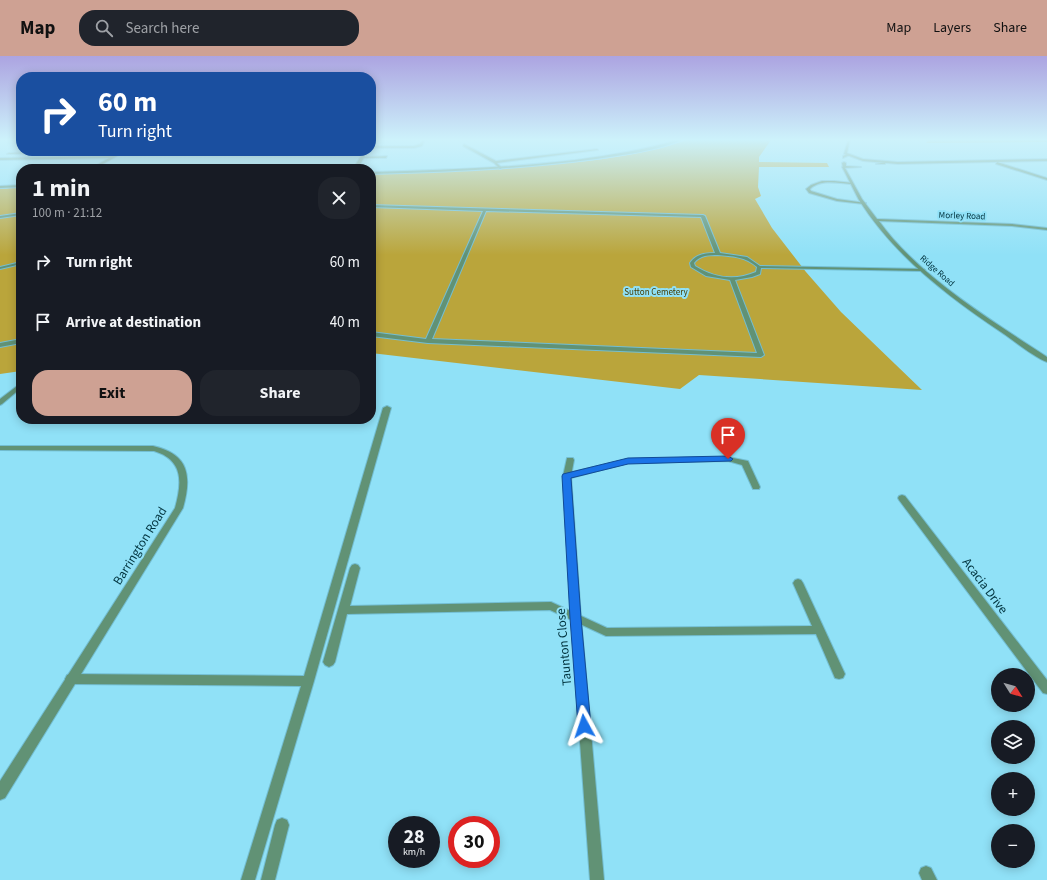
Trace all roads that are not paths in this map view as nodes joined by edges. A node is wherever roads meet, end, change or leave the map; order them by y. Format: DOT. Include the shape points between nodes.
graph roads {
  1 [pos="849,178"];
  2 [pos="851,183"];
  3 [pos="16,186"];
  4 [pos="0,187"];
  5 [pos="864,204"];
  6 [pos="376,206"];
  7 [pos="485,210"];
  8 [pos="16,215"];
  9 [pos="0,217"];
  10 [pos="876,220"];
  11 [pos="1047,229"];
  12 [pos="718,254"];
  13 [pos="16,264"];
  14 [pos="759,267"];
  15 [pos="0,268"];
  16 [pos="923,270"];
  17 [pos="732,278"];
  18 [pos="376,335"];
  19 [pos="428,341"];
  20 [pos="16,342"];
  21 [pos="0,344"];
  22 [pos="1047,360"];
  23 [pos="16,389"];
  24 [pos="0,403"];
  25 [pos="387,408"];
  26 [pos="0,448"];
  27 [pos="570,460"];
  28 [pos="567,476"];
  29 [pos="756,487"];
  30 [pos="902,498"];
  31 [pos="355,568"];
  32 [pos="798,583"];
  33 [pos="344,610"];
  34 [pos="576,618"];
  35 [pos="820,630"];
  36 [pos="329,662"];
  37 [pos="839,674"];
  38 [pos="71,679"];
  39 [pos="308,681"];
  40 [pos="1047,689"];
  41 [pos="0,793"];
  42 [pos="282,825"];
  43 [pos="248,880"];
  44 [pos="268,880"];
  45 [pos="597,880"];
  1 -- 2 [label="street, Ridge Road"];
  2 -- 5 [label="street, Ridge Road"];
  2 -- 5 [label="street" via="825,182 808,188 816,195"];
  3 -- 4 [label="street"];
  5 -- 10 [label="street, Ridge Road"];
  6 -- 7 [label="street"];
  7 -- 12 [label="street" via="703,216"];
  7 -- 19 [label="street"];
  8 -- 9 [label="street"];
  10 -- 11 [label="street, Morley Road"];
  10 -- 16 [label="street, Ridge Road"];
  12 -- 14 [label="street" via="748,259"];
  12 -- 17 [label="street" via="700,256 692,264 705,274"];
  13 -- 15 [label="street"];
  14 -- 16 [label="street"];
  14 -- 17 [label="street" via="758,273 752,276"];
  16 -- 22 [label="street, Ridge Road" via="965,305"];
  17 -- 19 [label="street" via="760,355"];
  18 -- 19 [label="street"];
  20 -- 21 [label="street"];
  23 -- 24 [label="street"];
  25 -- 39 [label="street"];
  26 -- 38 [label="street, Barrington Road" via="153,448 168,453 178,462 184,474 184,490 179,508"];
  27 -- 28 [label="street, Taunton Close"];
  28 -- 29 [label="street" via="628,461 728,459 745,463"];
  28 -- 34 [label="street, Taunton Close"];
  30 -- 40 [label="street, Acacia Drive"];
  31 -- 33 [label="street"];
  32 -- 35 [label="street"];
  33 -- 34 [label="street" via="551,606"];
  33 -- 36 [label="street"];
  34 -- 35 [label="street" via="606,632"];
  34 -- 45 [label="street, Taunton Close"];
  35 -- 37 [label="street"];
  38 -- 39 [label="street"];
  38 -- 41 [label="street, Barrington Road"];
  39 -- 43 [label="street"];
  42 -- 44 [label="street"];
}
